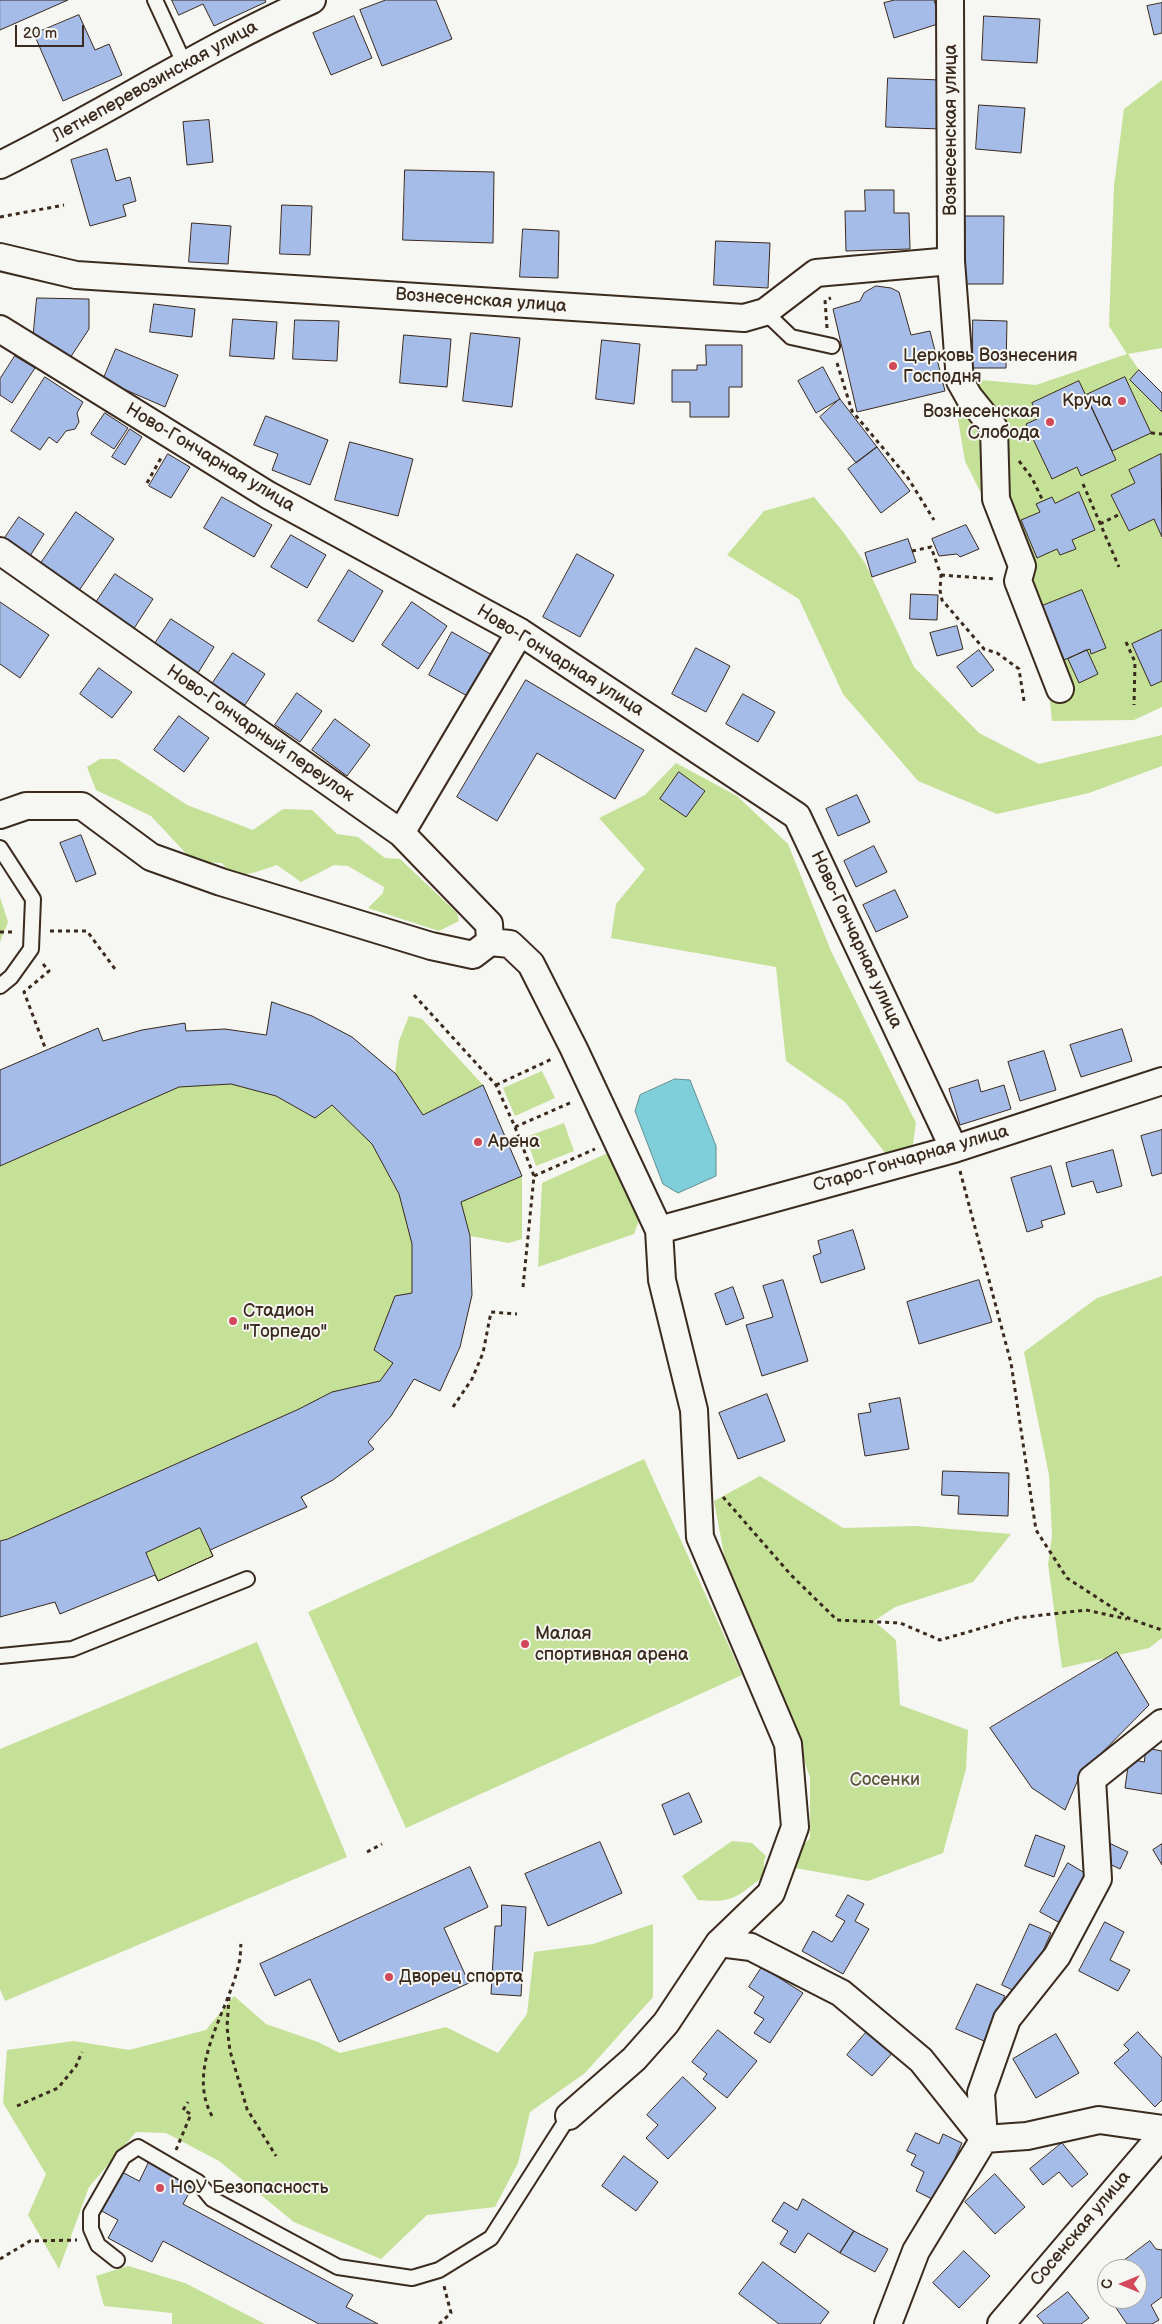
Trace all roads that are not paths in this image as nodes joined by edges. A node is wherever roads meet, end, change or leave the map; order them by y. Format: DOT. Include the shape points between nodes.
graph roads {
  1 [pos="155,0"];
  2 [pos="312,0"];
  3 [pos="950,0"];
  4 [pos="185,65"];
  5 [pos="0,165"];
  6 [pos="0,257"];
  7 [pos="951,261"];
  8 [pos="765,312"];
  9 [pos="0,329"];
  10 [pos="832,346"];
  11 [pos="0,551"];
  12 [pos="520,632"];
  13 [pos="1060,689"];
  14 [pos="0,814"];
  15 [pos="401,833"];
  16 [pos="0,848"];
  17 [pos="490,942"];
  18 [pos="0,986"];
  19 [pos="1162,1081"];
  20 [pos="954,1149"];
  21 [pos="659,1230"];
  22 [pos="247,1579"];
  23 [pos="0,1656"];
  24 [pos="1162,1723"];
  25 [pos="720,1943"];
  26 [pos="569,2116"];
  27 [pos="1162,2129"];
  28 [pos="1162,2134"];
  29 [pos="984,2139"];
  30 [pos="117,2260"];
  31 [pos="888,2324"];
  32 [pos="1001,2324"];
  1 -- 4 [label="lane"];
  2 -- 4 [label="street, Летнеперевозинская улица" via="255,25"];
  3 -- 7 [label="street, Вознесенская улица"];
  4 -- 5 [label="street, Летнеперевозинская улица"];
  6 -- 8 [label="street, Вознесенская улица" via="76,275 744,318"];
  7 -- 8 [label="street, Вознесенская улица" via="816,273"];
  7 -- 13 [label="street, Вознесенская улица" via="960,381 994,428 996,500 1022,566 1018,581"];
  8 -- 10 [label="lane" via="790,337"];
  9 -- 12 [label="street, Ново-Гончарная улица" via="268,496"];
  11 -- 15 [label="street, Ново-Гончарный переулок"];
  12 -- 15 [label="street"];
  12 -- 20 [label="street, Ново-Гончарная улица" via="797,816"];
  14 -- 17 [label="street" via="26,806 82,806 151,857 221,882 431,946 473,955"];
  15 -- 17 [label="street, Ново-Гончарный переулок" via="489,924"];
  16 -- 18 [label="lane" via="33,899 32,949"];
  17 -- 21 [label="street" via="510,944 531,964"];
  19 -- 20 [label="street, Старо-Гончарная улица"];
  20 -- 21 [label="street, Старо-Гончарная улица"];
  21 -- 25 [label="street" via="662,1280 694,1410 700,1537 788,1744 794,1792 795,1827 771,1893"];
  22 -- 23 [label="lane" via="72,1649"];
  24 -- 29 [label="street" via="1092,1779 1098,1879 1057,1956 1007,2019 981,2092"];
  25 -- 26 [label="street" via="666,2023 634,2059"];
  25 -- 29 [label="street" via="751,1947 841,1992 920,2060"];
  26 -- 30 [label="lane" via="491,2238 439,2270 412,2278 338,2267 212,2199 198,2182 138,2147 124,2157 91,2213 91,2229 98,2245"];
  27 -- 29 [label="street" via="1099,2120 1027,2136"];
  28 -- 32 [label="street, Сосенская улица"];
  29 -- 31 [label="street" via="916,2251"];
}
